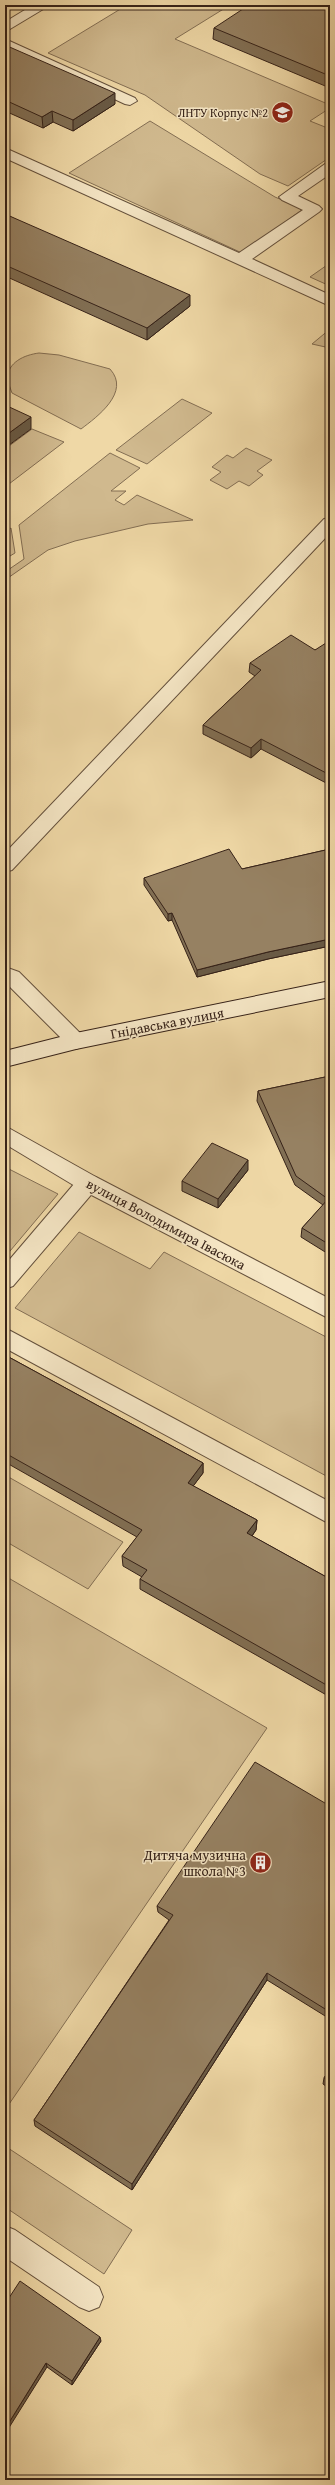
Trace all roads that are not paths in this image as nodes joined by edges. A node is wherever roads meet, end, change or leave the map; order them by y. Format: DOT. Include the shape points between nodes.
graph roads {
  1 [pos="43,5"];
  2 [pos="5,28"];
  3 [pos="5,43"];
  4 [pos="130,101"];
  5 [pos="5,152"];
  6 [pos="330,167"];
  7 [pos="314,209"];
  8 [pos="330,216"];
  9 [pos="240,260"];
  10 [pos="330,301"];
  11 [pos="330,524"];
  12 [pos="5,865"];
  13 [pos="5,974"];
  14 [pos="330,989"];
  15 [pos="76,1041"];
  16 [pos="5,1059"];
  17 [pos="5,1134"];
  18 [pos="88,1183"];
  19 [pos="5,1280"];
  20 [pos="330,1310"];
  21 [pos="5,1337"];
  22 [pos="330,1514"];
  23 [pos="5,2240"];
  24 [pos="89,2297"];
  1 -- 2 [label="street"];
  3 -- 4 [label="street"];
  5 -- 9 [label="street"];
  6 -- 7 [label="street" via="287,197"];
  7 -- 8 [label="street"];
  7 -- 9 [label="street"];
  9 -- 10 [label="street"];
  11 -- 12 [label="street"];
  13 -- 15 [label="street" via="12,977"];
  14 -- 15 [label="street, Гнідавська вулиця"];
  15 -- 16 [label="street, Гнідавська вулиця"];
  17 -- 18 [label="street, вулиця Володимира Івасюка"];
  18 -- 19 [label="street"];
  18 -- 20 [label="street, вулиця Володимира Івасюка"];
  21 -- 22 [label="street"];
  23 -- 24 [label="street"];
}
